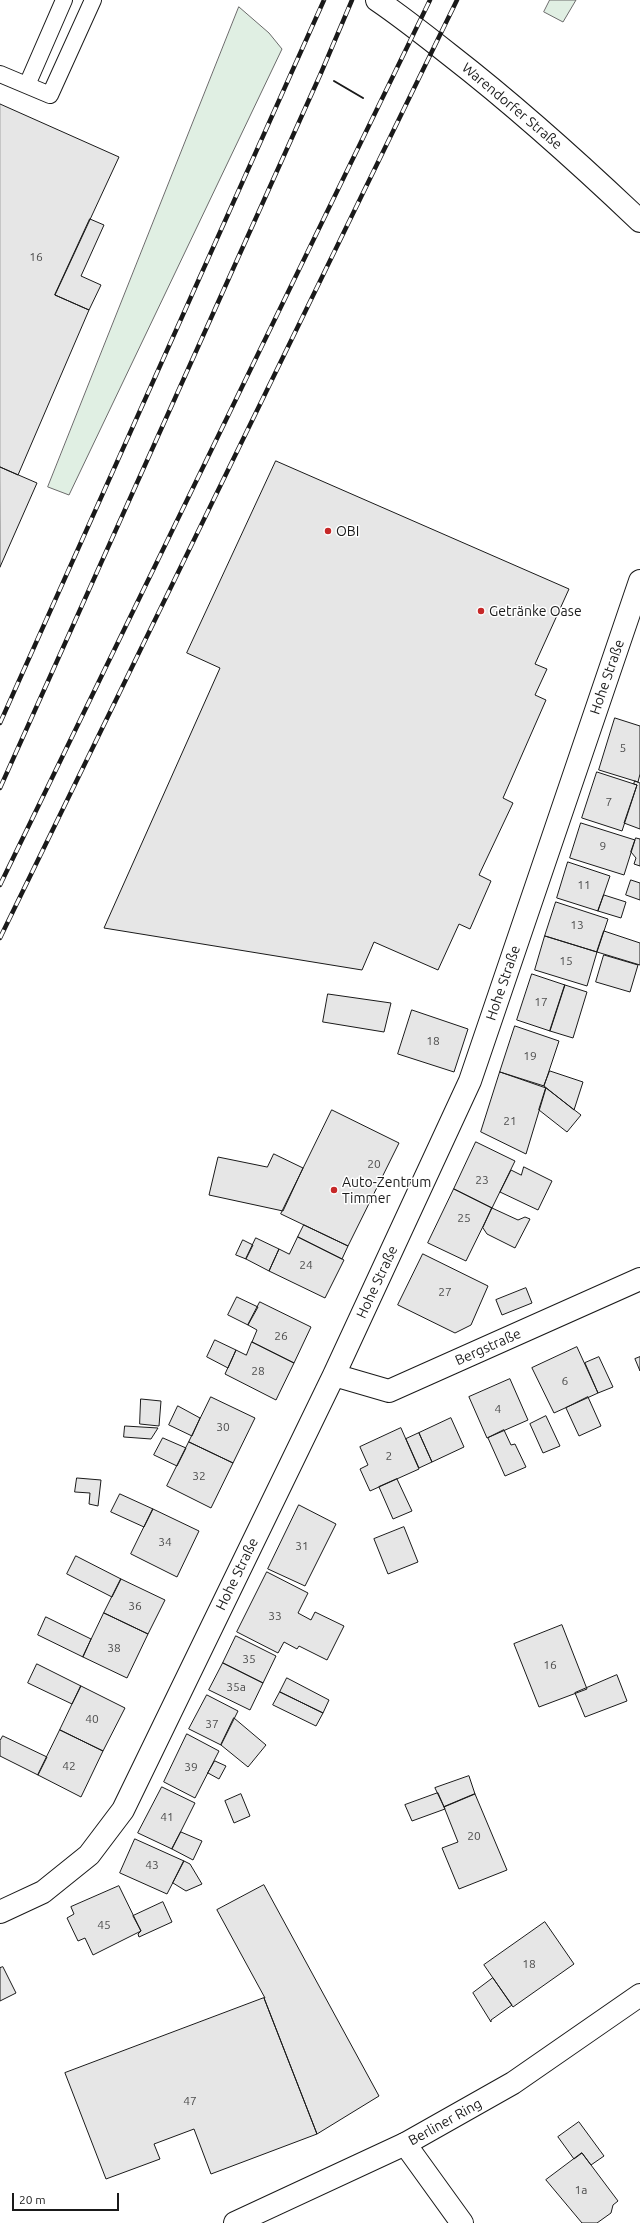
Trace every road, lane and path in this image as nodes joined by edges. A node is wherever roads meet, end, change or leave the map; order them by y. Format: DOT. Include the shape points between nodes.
graph roads {
  1 [pos="64,0"];
  2 [pos="93,0"];
  3 [pos="377,0"];
  4 [pos="0,74"];
  5 [pos="27,85"];
  6 [pos="640,221"];
  7 [pos="640,581"];
  8 [pos="640,1279"];
  9 [pos="334,1375"];
  10 [pos="0,1912"];
  11 [pos="640,1996"];
  12 [pos="405,2144"];
  13 [pos="235,2223"];
  14 [pos="462,2223"];
  1 -- 5 [label="lane"];
  2 -- 5 [label="lane" via="50,95"];
  3 -- 6 [label="street, Warendorfer Straße" via="495,90 565,150"];
  4 -- 5 [label="lane"];
  7 -- 9 [label="street, Hohe Straße" via="470,1081"];
  8 -- 9 [label="street, Bergstraße" via="389,1391"];
  9 -- 10 [label="street, Hohe Straße" via="122,1810 89,1855 43,1892"];
  11 -- 12 [label="street, Berliner Ring" via="513,2083"];
  12 -- 13 [label="street, Berliner Ring"];
  12 -- 14 [label="street"];
}
